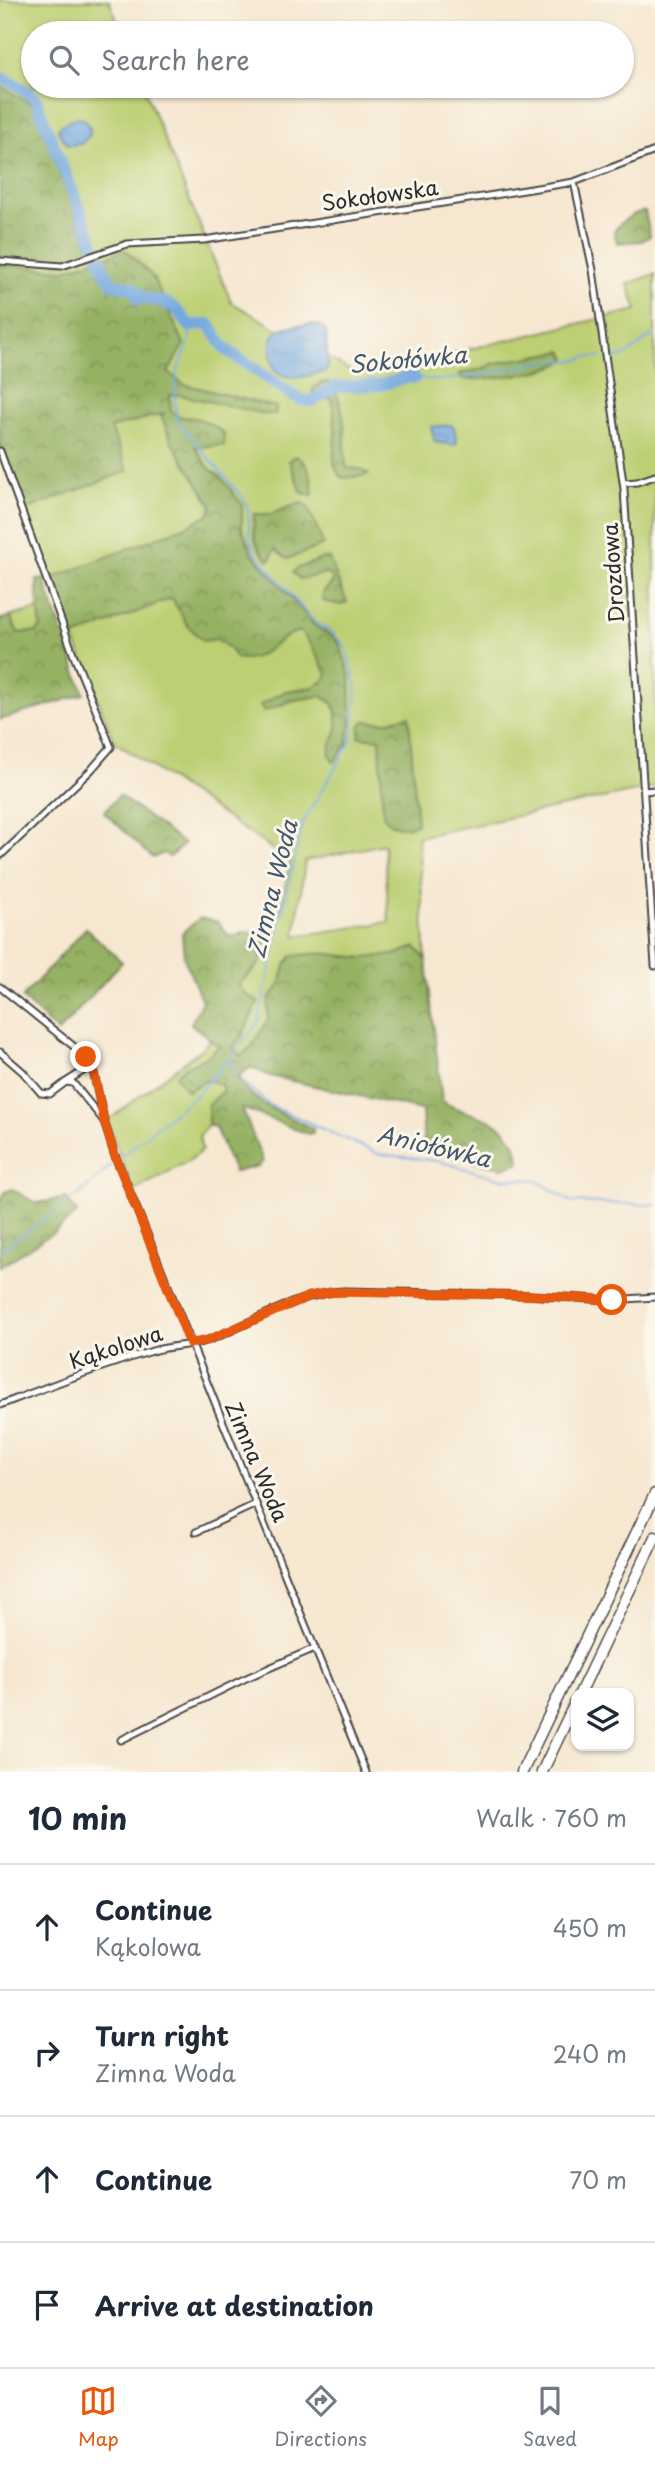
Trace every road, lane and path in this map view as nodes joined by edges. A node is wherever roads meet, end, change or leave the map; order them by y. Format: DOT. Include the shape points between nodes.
graph roads {
  1 [pos="655,151"];
  2 [pos="574,182"];
  3 [pos="0,261"];
  4 [pos="0,451"];
  5 [pos="655,476"];
  6 [pos="624,483"];
  7 [pos="655,790"];
  8 [pos="644,791"];
  9 [pos="0,856"];
  10 [pos="655,966"];
  11 [pos="1,990"];
  12 [pos="0,1052"];
  13 [pos="91,1066"];
  14 [pos="66,1082"];
  15 [pos="104,1123"];
  16 [pos="655,1297"];
  17 [pos="190,1344"];
  18 [pos="0,1405"];
  19 [pos="655,1494"];
  20 [pos="256,1504"];
  21 [pos="197,1532"];
  22 [pos="655,1537"];
  23 [pos="315,1648"];
  24 [pos="582,1688"];
  25 [pos="571,1711"];
  26 [pos="121,1740"];
  27 [pos="366,1772"];
  28 [pos="522,1772"];
  29 [pos="542,1772"];
  1 -- 2 [label="street, Sokołowska"];
  2 -- 3 [label="street, Sokołowska" via="204,240 127,244 62,266"];
  2 -- 6 [label="street, Drozdowa" via="593,270"];
  4 -- 9 [label="street" via="111,747"];
  5 -- 6 [label="street"];
  6 -- 8 [label="street, Drozdowa"];
  7 -- 8 [label="street"];
  8 -- 10 [label="street, Drozdowa"];
  11 -- 13 [label="street" via="77,1049"];
  12 -- 14 [label="street" via="41,1093 50,1094"];
  13 -- 14 [label="street"];
  13 -- 15 [label="street, Zimna Woda"];
  14 -- 15 [label="street" via="73,1083"];
  15 -- 17 [label="street, Zimna Woda"];
  16 -- 17 [label="street, Kąkolowa" via="612,1300 332,1292 310,1296"];
  17 -- 18 [label="street, Kąkolowa" via="133,1357"];
  17 -- 20 [label="street, Zimna Woda"];
  19 -- 28 [label="highway"];
  20 -- 21 [label="street"];
  20 -- 23 [label="street, Zimna Woda"];
  22 -- 24 [label="highway"];
  23 -- 26 [label="street"];
  23 -- 27 [label="street, Zimna Woda"];
  25 -- 29 [label="highway"];
}
